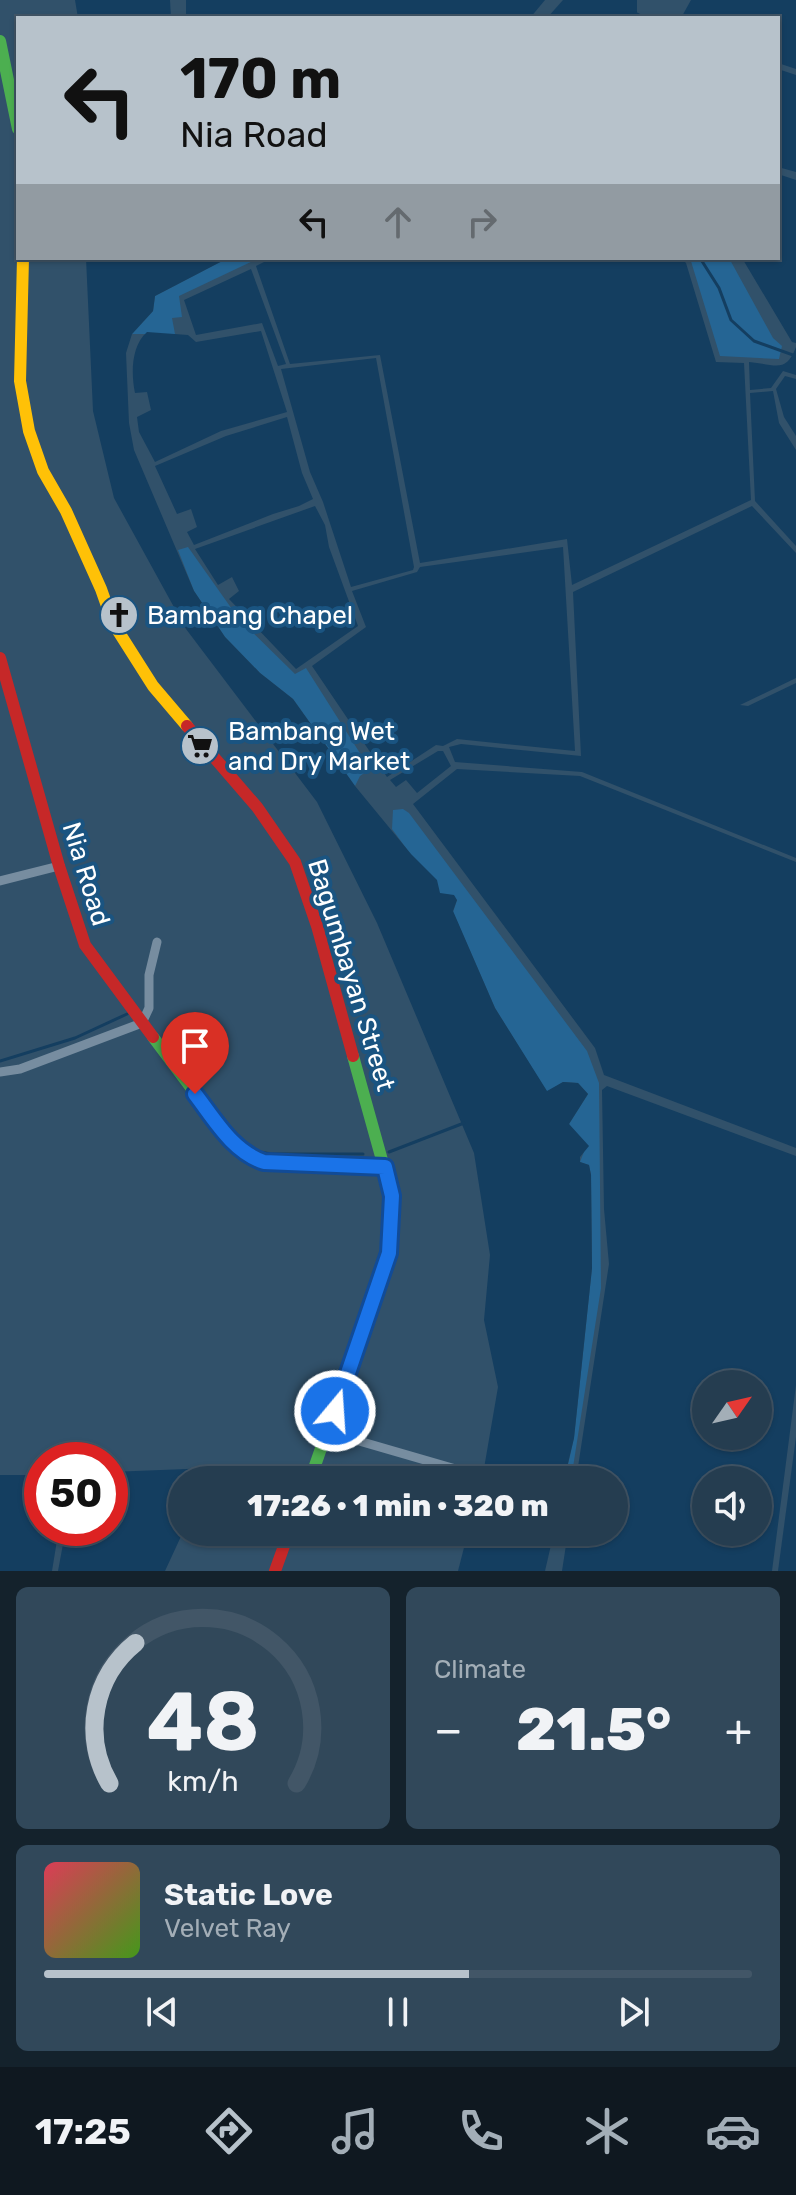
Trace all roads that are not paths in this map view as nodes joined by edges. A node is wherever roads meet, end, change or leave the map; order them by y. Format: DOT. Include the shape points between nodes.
graph roads {
  1 [pos="0,41"];
  2 [pos="2,58"];
  3 [pos="16,120"];
  4 [pos="23,260"];
  5 [pos="0,658"];
  6 [pos="59,866"];
  7 [pos="0,881"];
  8 [pos="157,942"];
  9 [pos="142,1023"];
  10 [pos="0,1072"];
  11 [pos="385,1167"];
  12 [pos="328,1432"];
  13 [pos="315,1466"];
  14 [pos="445,1466"];
  15 [pos="284,1546"];
  16 [pos="275,1571"];
  1 -- 2 [label="main road"];
  2 -- 3 [label="main road"];
  4 -- 11 [label="main road, Bagumbayan Street" via="20,381 43,471 66,511 113,623 153,686 257,807 295,862"];
  5 -- 6 [label="main road, Nia Road"];
  6 -- 7 [label="street"];
  6 -- 9 [label="main road, Nia Road" via="85,945"];
  8 -- 9 [label="street" via="149,1008"];
  9 -- 10 [label="street"];
  9 -- 11 [label="main road, Nia Road" via="231,1141 252,1158"];
  11 -- 12 [label="main road, Bagumbayan Street" via="392,1196 389,1253"];
  12 -- 13 [label="main road, Bagumbayan Street"];
  12 -- 14 [label="street"];
  15 -- 16 [label="main road"];
}
